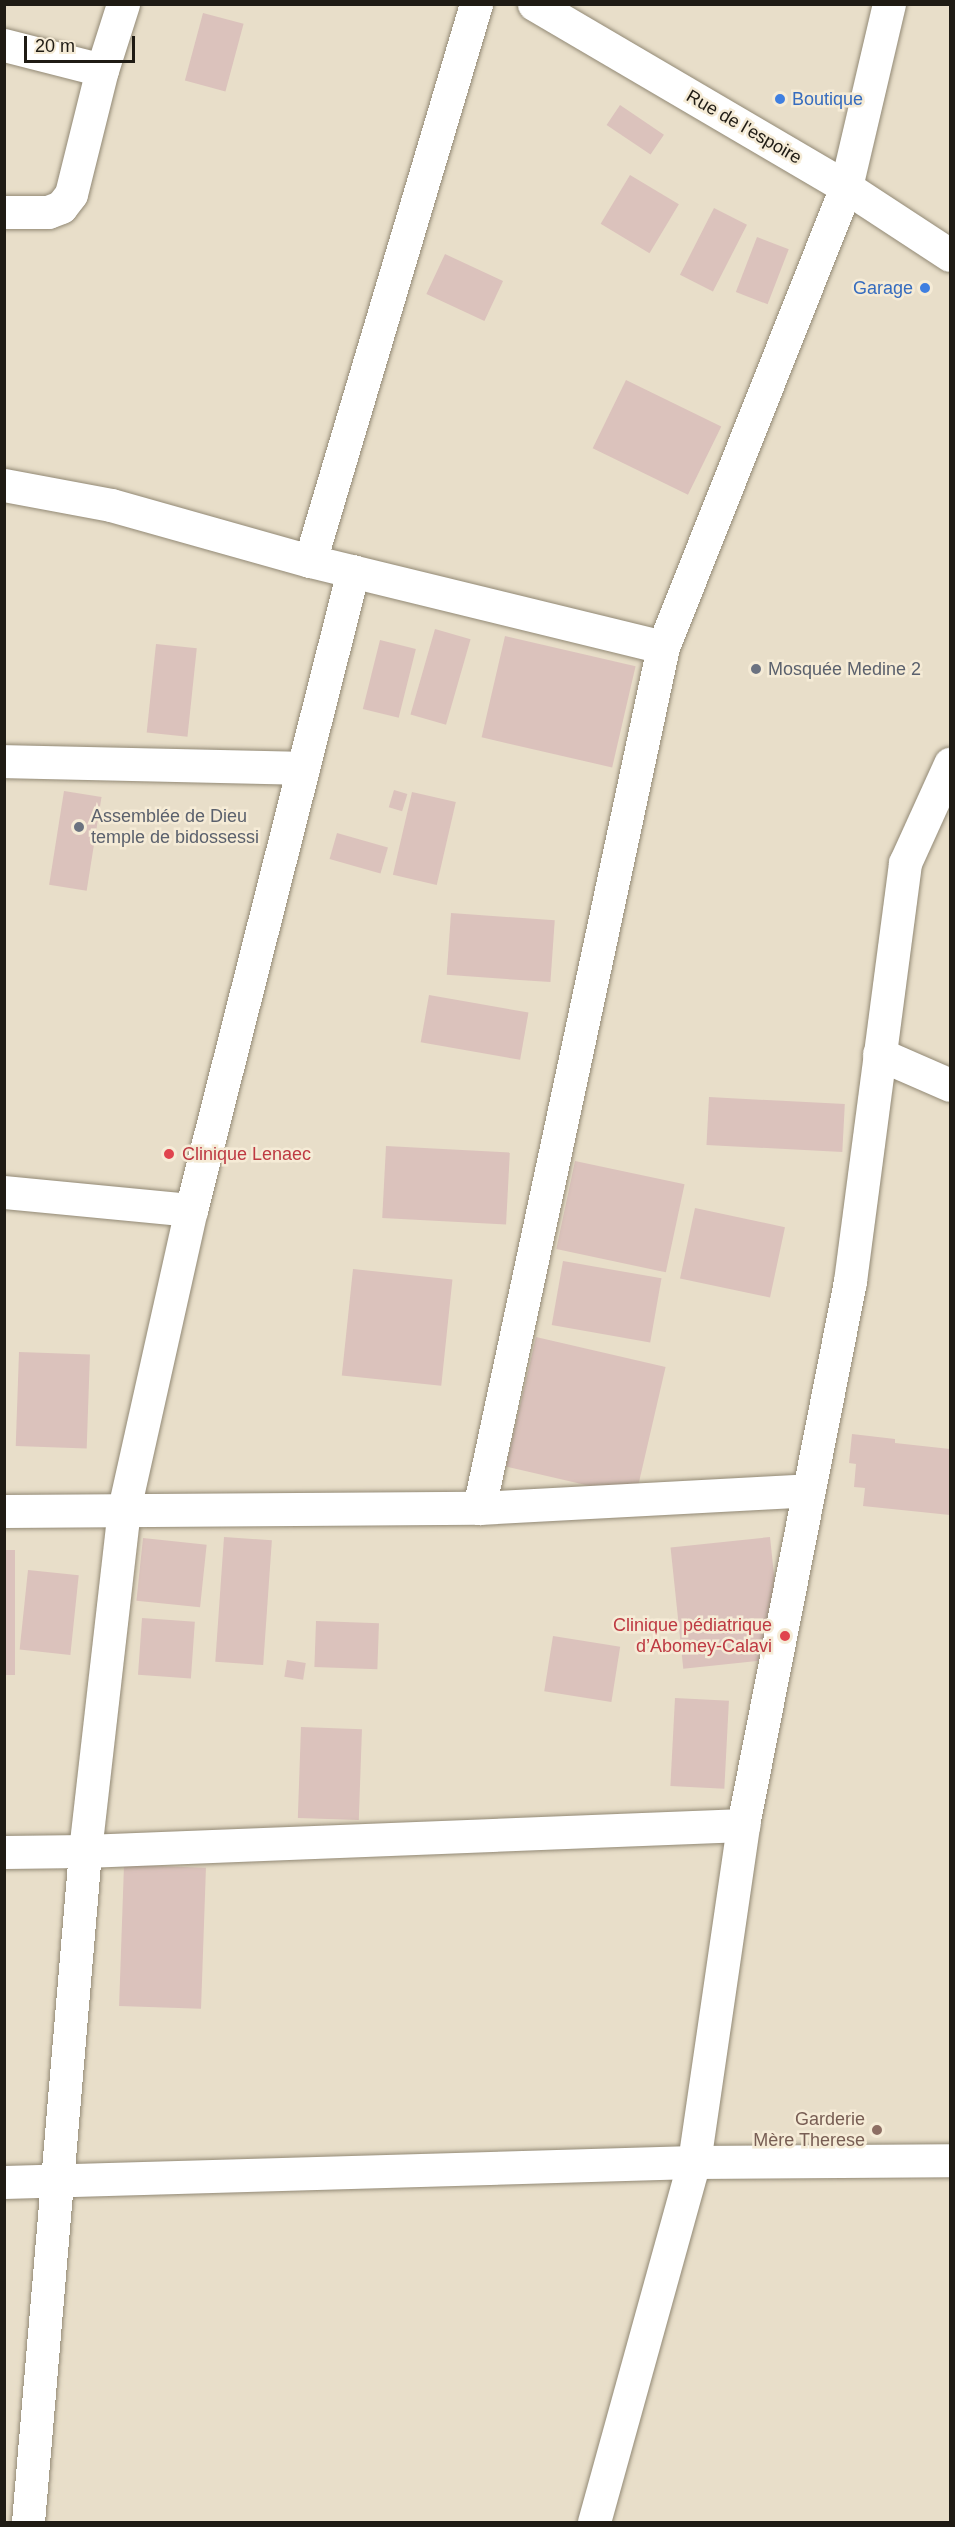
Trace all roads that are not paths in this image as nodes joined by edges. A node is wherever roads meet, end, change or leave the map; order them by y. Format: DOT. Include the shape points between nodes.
graph roads {
  1 [pos="123,4"];
  2 [pos="476,4"];
  3 [pos="534,4"];
  4 [pos="889,4"];
  5 [pos="4,45"];
  6 [pos="102,70"];
  7 [pos="846,187"];
  8 [pos="4,212"];
  9 [pos="951,255"];
  10 [pos="4,484"];
  11 [pos="310,561"];
  12 [pos="353,571"];
  13 [pos="663,647"];
  14 [pos="4,761"];
  15 [pos="951,764"];
  16 [pos="303,768"];
  17 [pos="879,1054"];
  18 [pos="951,1085"];
  19 [pos="4,1192"];
  20 [pos="191,1210"];
  21 [pos="809,1490"];
  22 [pos="479,1508"];
  23 [pos="124,1509"];
  24 [pos="4,1511"];
  25 [pos="743,1825"];
  26 [pos="85,1851"];
  27 [pos="4,1852"];
  28 [pos="951,2160"];
  29 [pos="694,2162"];
  30 [pos="4,2182"];
  31 [pos="57,2183"];
  32 [pos="28,2523"];
  33 [pos="594,2523"];
  1 -- 6 [label="street"];
  2 -- 11 [label="street"];
  3 -- 7 [label="street, Rue de l'espoire"];
  4 -- 7 [label="street"];
  5 -- 6 [label="street"];
  6 -- 8 [label="street" via="71,194 65,203 48,212"];
  7 -- 9 [label="street, Rue de l'espoire"];
  7 -- 13 [label="street"];
  10 -- 11 [label="street" via="111,505"];
  11 -- 12 [label="street"];
  12 -- 13 [label="street"];
  12 -- 16 [label="street"];
  13 -- 22 [label="street"];
  14 -- 16 [label="street"];
  15 -- 17 [label="street" via="905,863"];
  16 -- 20 [label="street"];
  17 -- 18 [label="street"];
  17 -- 21 [label="street" via="850,1281"];
  19 -- 20 [label="street"];
  20 -- 23 [label="street"];
  21 -- 22 [label="street"];
  21 -- 25 [label="street"];
  22 -- 23 [label="street"];
  23 -- 24 [label="street"];
  23 -- 26 [label="street"];
  25 -- 26 [label="street"];
  25 -- 29 [label="street"];
  26 -- 27 [label="street"];
  26 -- 31 [label="street"];
  28 -- 29 [label="street"];
  29 -- 31 [label="street"];
  29 -- 33 [label="street"];
  30 -- 31 [label="street"];
  31 -- 32 [label="street"];
}
